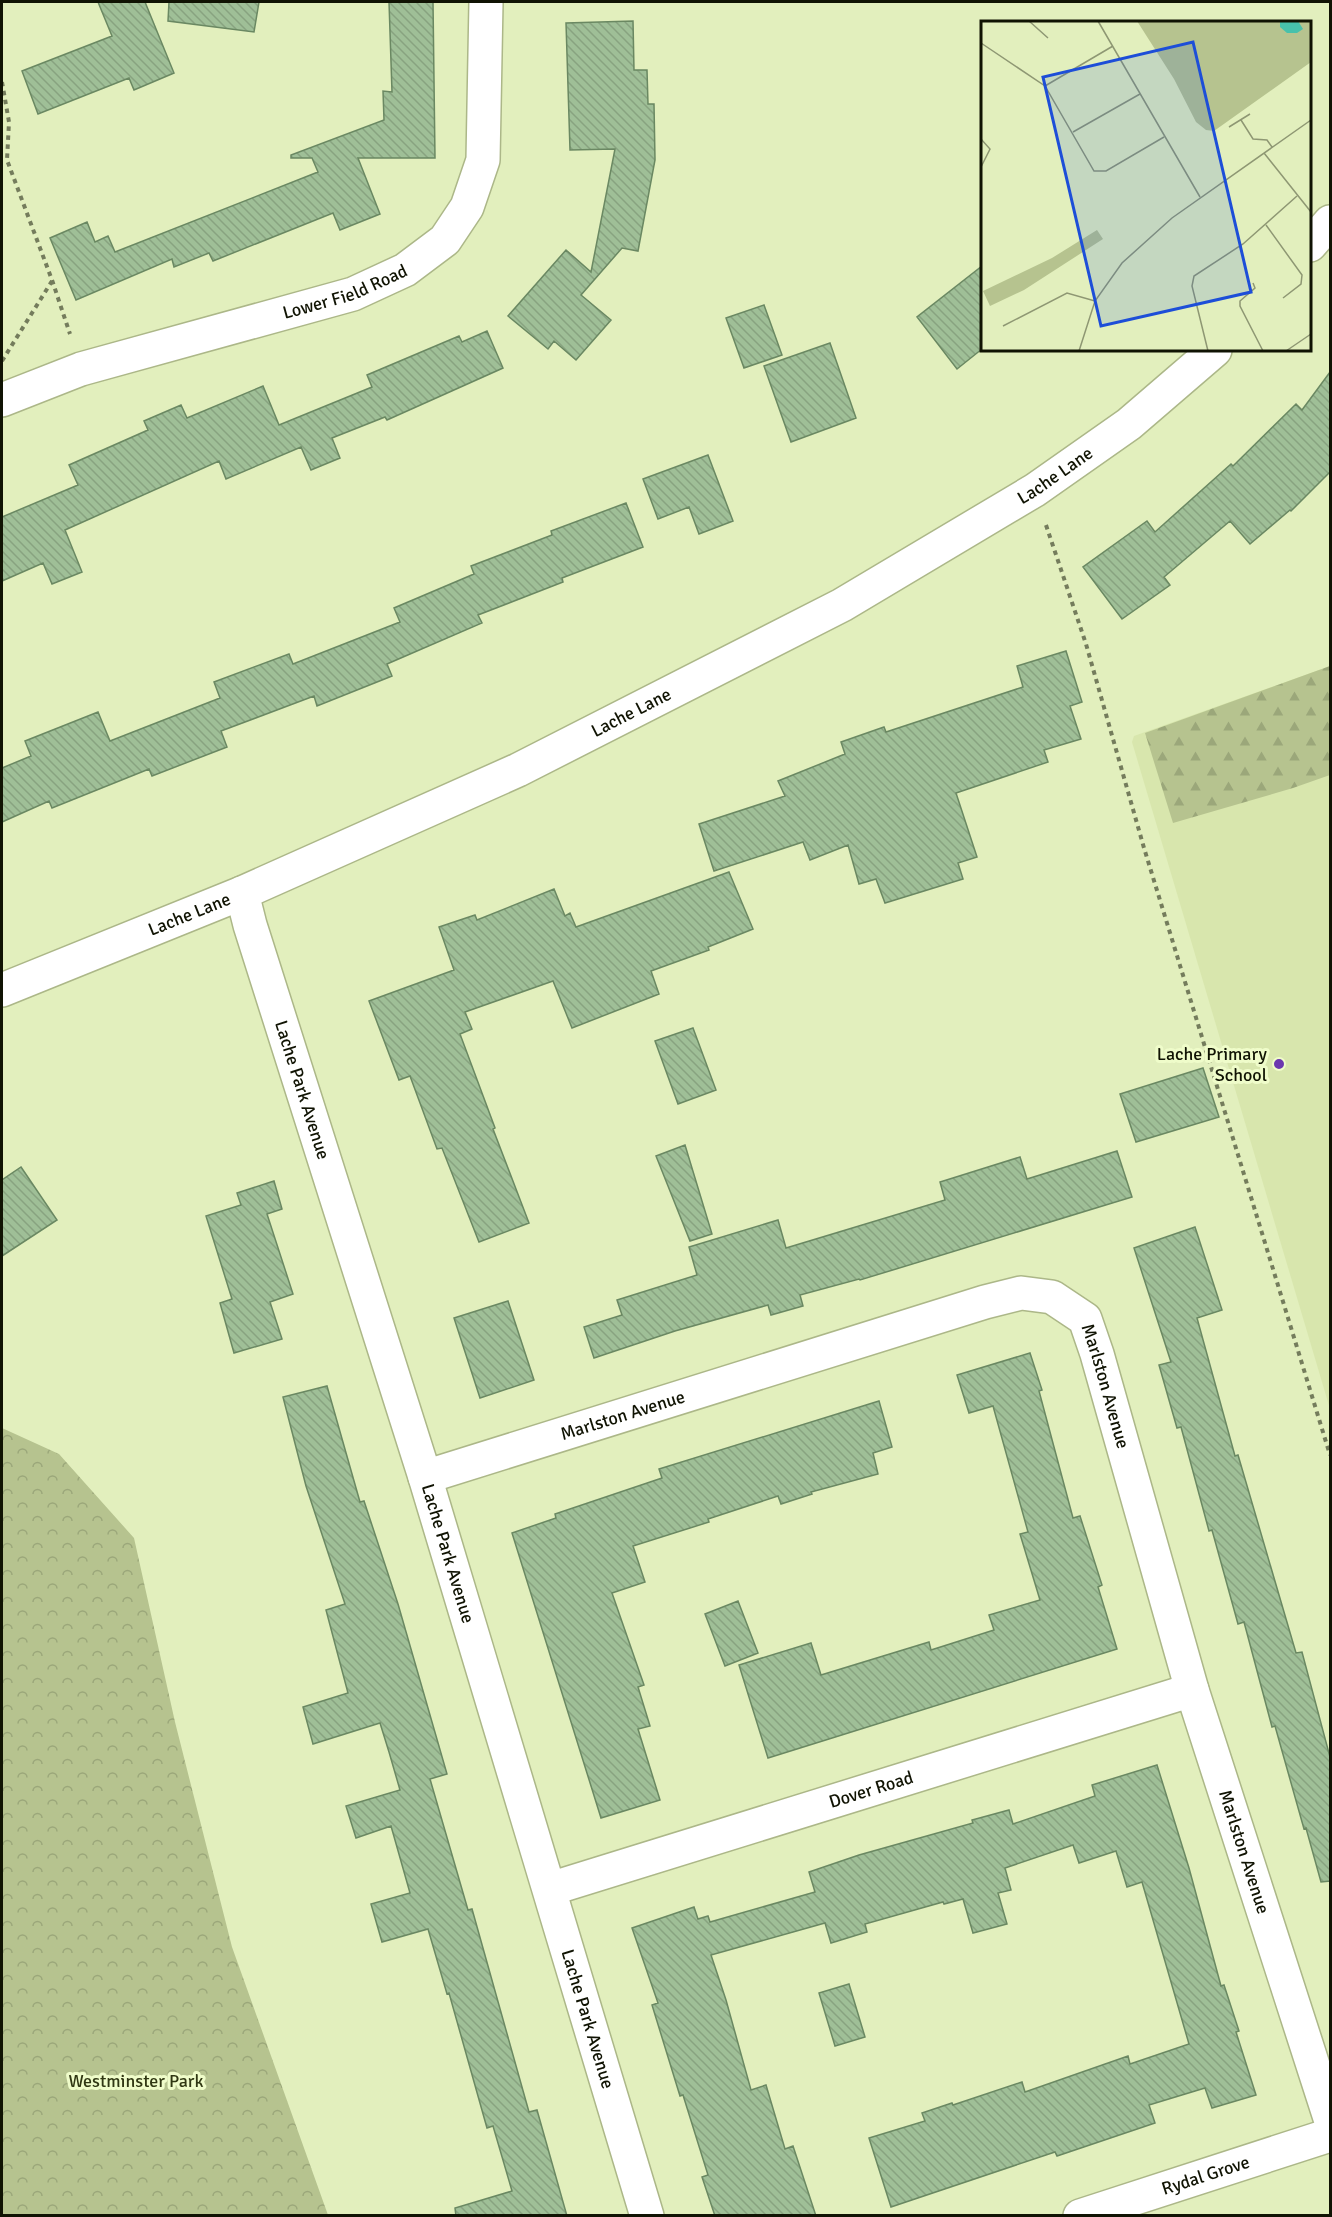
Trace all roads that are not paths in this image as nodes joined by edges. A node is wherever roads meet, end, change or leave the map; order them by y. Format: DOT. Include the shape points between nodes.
graph roads {
  1 [pos="486,2"];
  2 [pos="1330,222"];
  3 [pos="1311,244"];
  4 [pos="1214,351"];
  5 [pos="2,400"];
  6 [pos="242,893"];
  7 [pos="2,990"];
  8 [pos="425,1478"];
  9 [pos="1192,1690"];
  10 [pos="550,1888"];
  11 [pos="1330,2118"];
  12 [pos="1330,2135"];
  13 [pos="647,2216"];
  14 [pos="1080,2216"];
  1 -- 5 [label="street, Lower Field Road" via="483,160 467,207 445,240 405,270 353,294 81,369"];
  2 -- 3 [label="street"];
  4 -- 6 [label="street, Lache Lane" via="1129,424 1035,490 842,604 507,775"];
  6 -- 7 [label="street, Lache Lane"];
  6 -- 8 [label="street, Lache Park Avenue"];
  8 -- 9 [label="street, Marlston Avenue" via="985,1302 1021,1293 1052,1297 1084,1318 1097,1354"];
  8 -- 10 [label="street, Lache Park Avenue"];
  9 -- 10 [label="street, Dover Road"];
  9 -- 11 [label="street, Marlston Avenue"];
  10 -- 13 [label="street, Lache Park Avenue"];
  12 -- 14 [label="street, Rydal Grove"];
}
